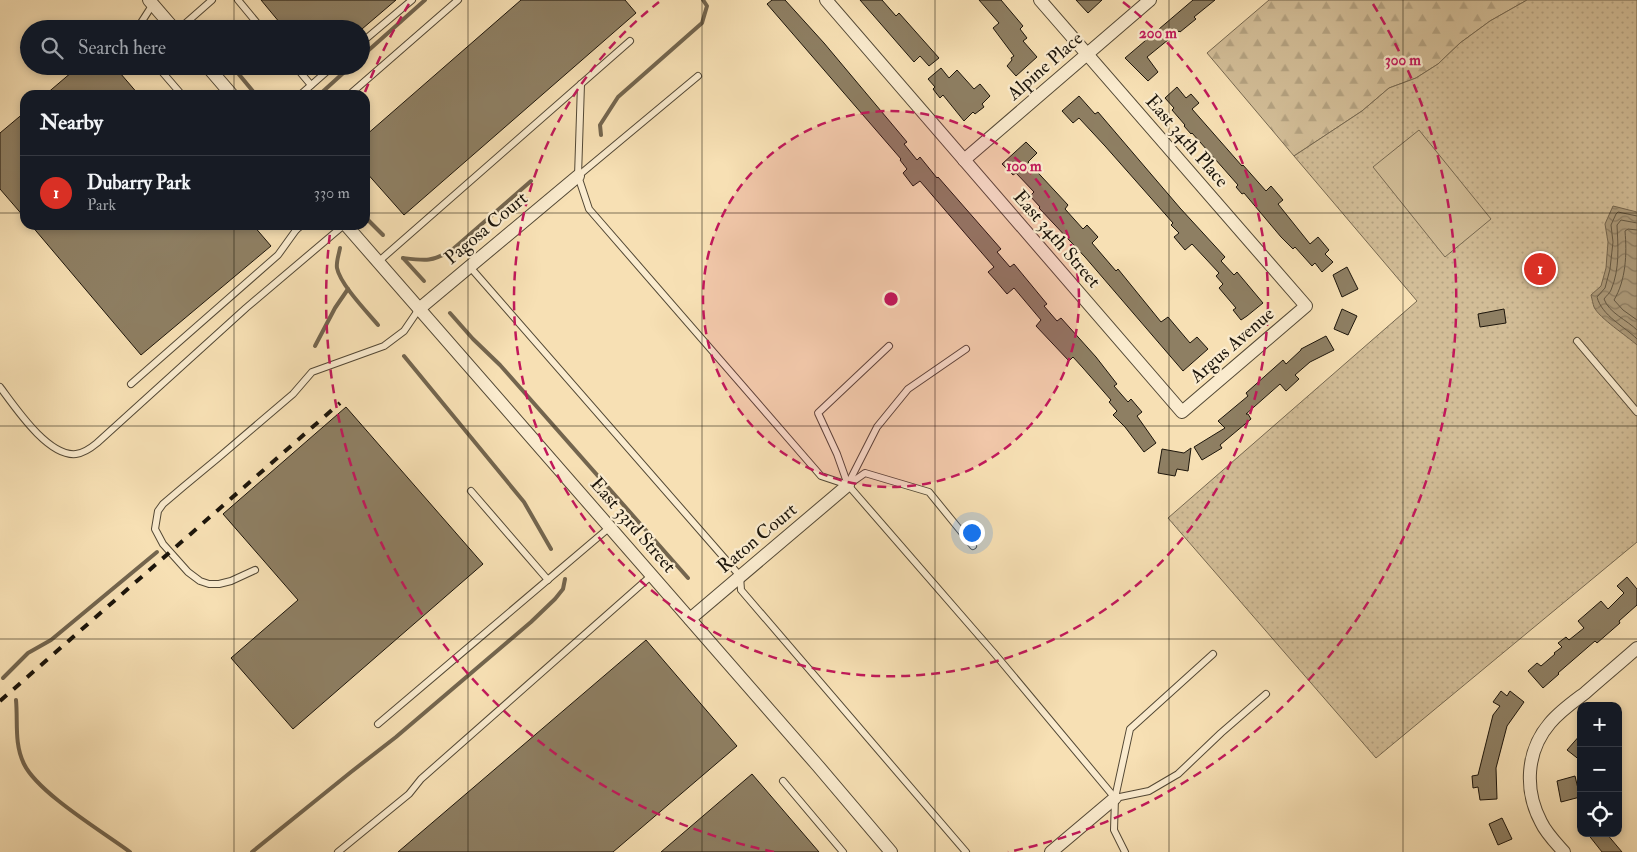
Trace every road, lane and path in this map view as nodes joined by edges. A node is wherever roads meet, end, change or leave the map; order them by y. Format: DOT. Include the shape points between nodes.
graph roads {
  1 [pos="212,0"];
  2 [pos="238,0"];
  3 [pos="412,0"];
  4 [pos="458,0"];
  5 [pos="826,0"];
  6 [pos="1040,0"];
  7 [pos="1150,0"];
  8 [pos="151,2"];
  9 [pos="142,20"];
  10 [pos="166,20"];
  11 [pos="189,20"];
  12 [pos="255,20"];
  13 [pos="370,35"];
  14 [pos="630,41"];
  15 [pos="1087,54"];
  16 [pos="165,75"];
  17 [pos="215,75"];
  18 [pos="303,75"];
  19 [pos="323,75"];
  20 [pos="698,76"];
  21 [pos="581,84"];
  22 [pos="311,85"];
  23 [pos="178,90"];
  24 [pos="228,90"];
  25 [pos="306,90"];
  26 [pos="354,90"];
  27 [pos="964,160"];
  28 [pos="578,176"];
  29 [pos="295,230"];
  30 [pos="339,230"];
  31 [pos="349,230"];
  32 [pos="378,262"];
  33 [pos="470,267"];
  34 [pos="1306,306"];
  35 [pos="420,310"];
  36 [pos="1577,341"];
  37 [pos="889,346"];
  38 [pos="966,348"];
  39 [pos="131,384"];
  40 [pos="0,387"];
  41 [pos="2,396"];
  42 [pos="1182,412"];
  43 [pos="1637,412"];
  44 [pos="848,485"];
  45 [pos="472,491"];
  46 [pos="610,527"];
  47 [pos="973,546"];
  48 [pos="255,570"];
  49 [pos="652,575"];
  50 [pos="740,576"];
  51 [pos="548,580"];
  52 [pos="690,618"];
  53 [pos="1637,648"];
  54 [pos="1213,654"];
  55 [pos="1266,694"];
  56 [pos="378,724"];
  57 [pos="783,781"];
  58 [pos="1115,798"];
  59 [pos="338,852"];
  60 [pos="843,852"];
  61 [pos="891,852"];
  62 [pos="966,852"];
  63 [pos="1051,852"];
  64 [pos="1125,852"];
  65 [pos="1564,852"];
  1 -- 11 [label="lane"];
  2 -- 12 [label="lane"];
  3 -- 13 [label="lane"];
  4 -- 26 [label="lane"];
  5 -- 27 [label="street, East 34th Street"];
  6 -- 15 [label="street, East 34th Place"];
  7 -- 15 [label="street, Alpine Place"];
  8 -- 9 [label="lane"];
  8 -- 10 [label="street"];
  14 -- 21 [label="lane"];
  15 -- 27 [label="street, Alpine Place"];
  15 -- 34 [label="street, East 34th Place"];
  16 -- 23 [label="lane"];
  17 -- 24 [label="street"];
  18 -- 22 [label="lane"];
  19 -- 22 [label="lane"];
  20 -- 28 [label="lane"];
  21 -- 28 [label="lane"];
  21 -- 32 [label="lane"];
  22 -- 25 [label="lane"];
  27 -- 42 [label="street, East 34th Street"];
  28 -- 33 [label="street, Pagosa Court"];
  28 -- 44 [label="lane" via="589,208 814,468 821,476"];
  29 -- 39 [label="lane" via="278,255"];
  30 -- 41 [label="lane" via="85,451 76,454 62,452 46,443"];
  31 -- 32 [label="street, East 33rd Street"];
  32 -- 35 [label="street, East 33rd Street"];
  33 -- 35 [label="street, Pagosa Court"];
  33 -- 50 [label="lane"];
  34 -- 42 [label="street, Argus Avenue"];
  35 -- 46 [label="street, East 33rd Street"];
  35 -- 48 [label="lane" via="404,331 384,346 312,372 293,394 183,486 158,511 155,529 163,544 200,581 219,584"];
  36 -- 43 [label="lane"];
  37 -- 44 [label="lane" via="818,413"];
  38 -- 44 [label="lane" via="908,389 877,427"];
  40 -- 41 [label="lane"];
  44 -- 47 [label="lane" via="865,474 929,492"];
  44 -- 50 [label="street, Raton Court"];
  44 -- 58 [label="lane"];
  45 -- 51 [label="lane"];
  46 -- 49 [label="street, East 33rd Street"];
  46 -- 51 [label="lane"];
  49 -- 52 [label="street, East 33rd Street"];
  49 -- 59 [label="lane" via="421,779 409,794"];
  50 -- 52 [label="street, Raton Court"];
  50 -- 62 [label="lane" via="741,590"];
  51 -- 56 [label="lane"];
  52 -- 61 [label="street, East 33rd Street"];
  53 -- 65 [label="street" via="1559,714 1537,744 1529,786 1543,827"];
  54 -- 58 [label="lane" via="1130,729"];
  55 -- 58 [label="lane" via="1178,774 1149,791"];
  57 -- 60 [label="lane"];
  58 -- 63 [label="street"];
  58 -- 64 [label="lane" via="1114,830"];
}
